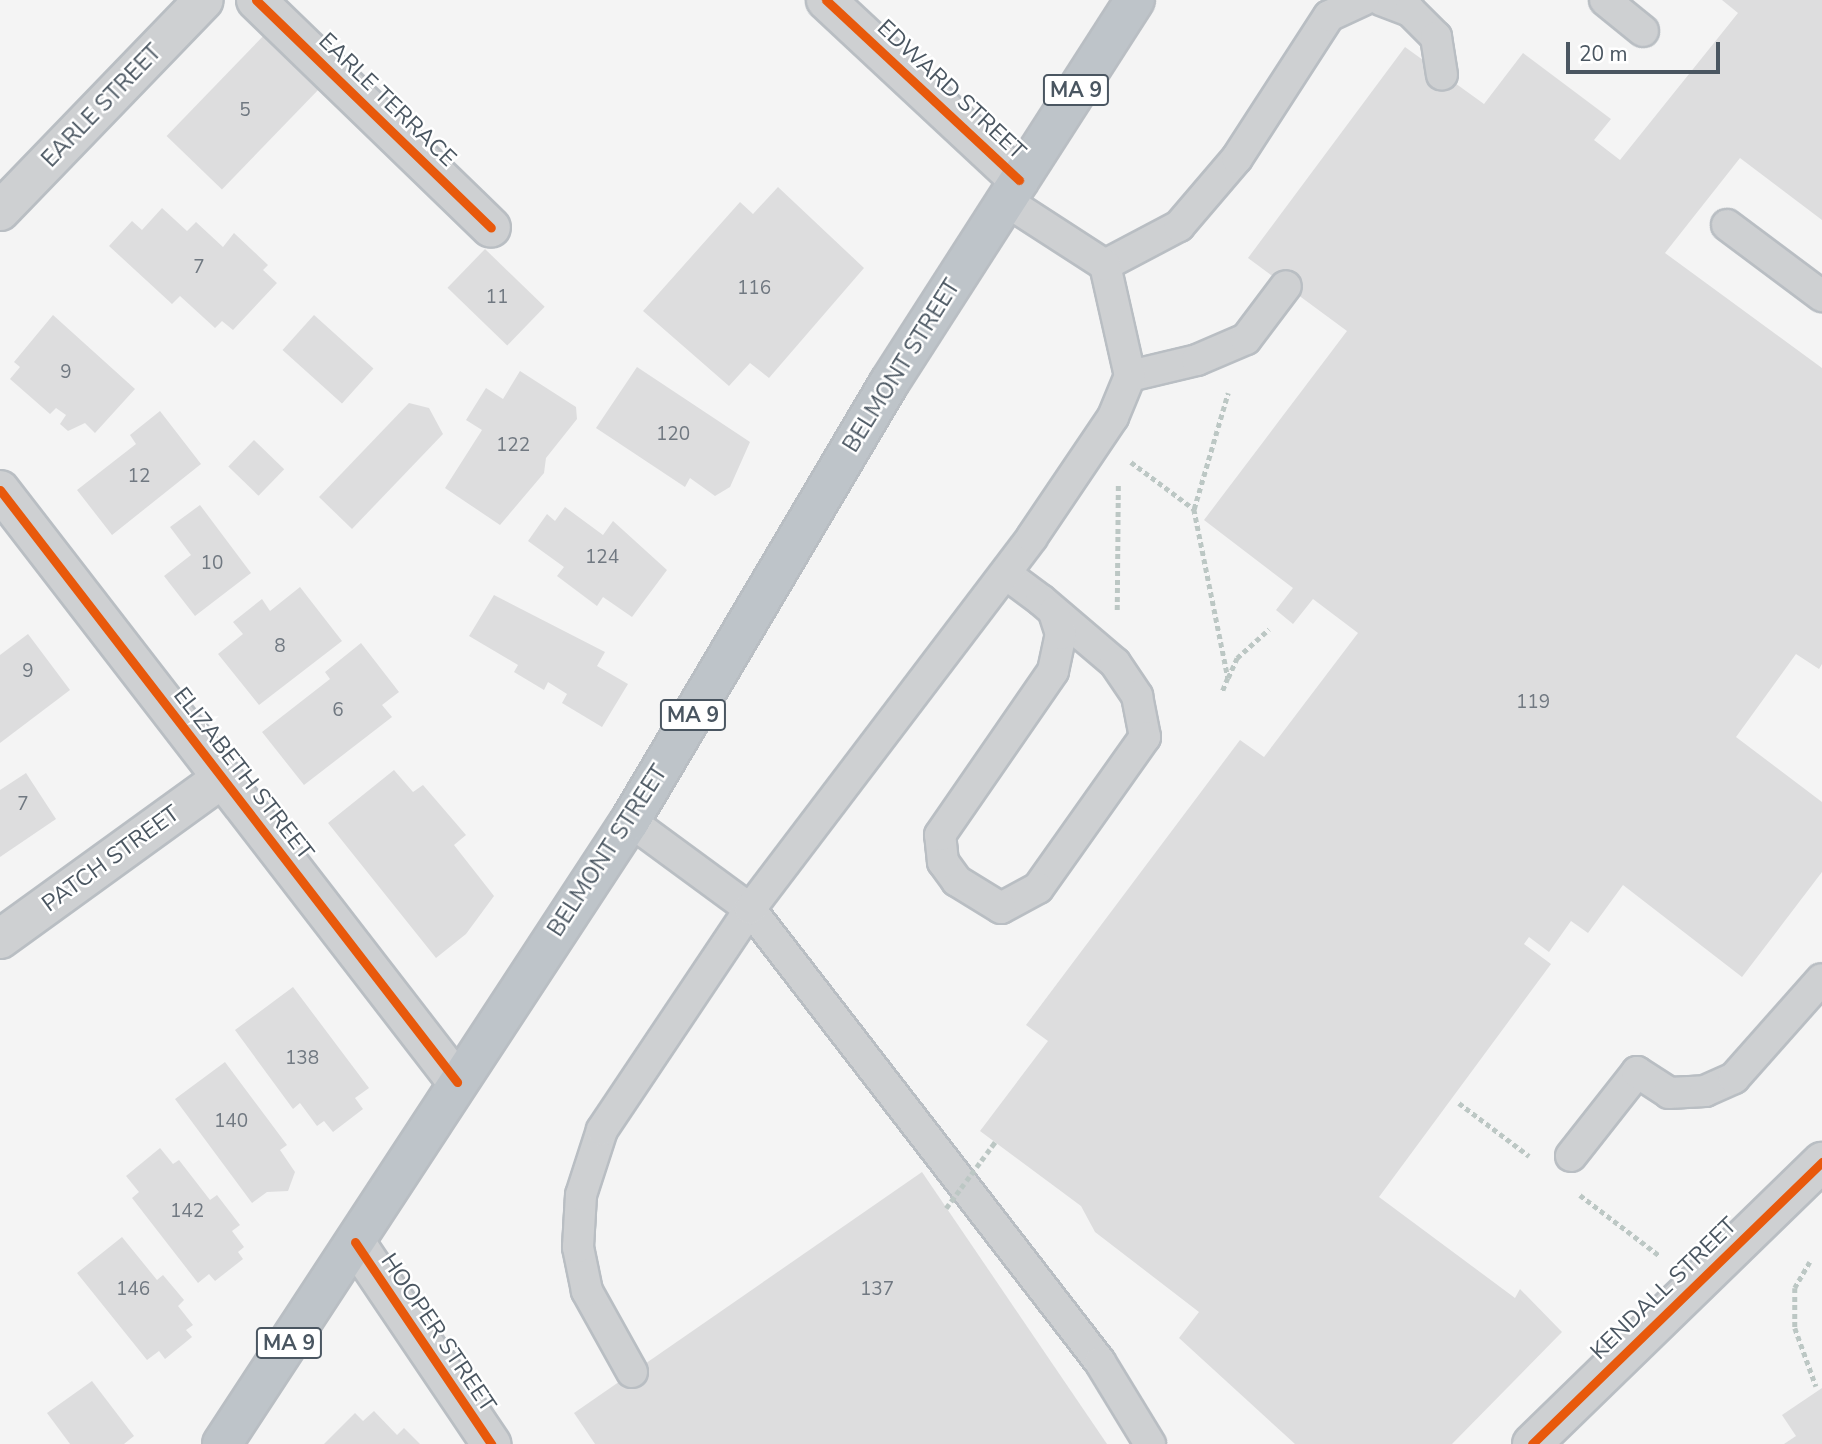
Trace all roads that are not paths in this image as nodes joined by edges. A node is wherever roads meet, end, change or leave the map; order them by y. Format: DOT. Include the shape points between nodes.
graph roads {
  1 [pos="204,0"];
  2 [pos="256,0"];
  3 [pos="826,0"];
  4 [pos="1135,0"];
  5 [pos="1363,0"];
  6 [pos="1381,0"];
  7 [pos="1605,0"];
  8 [pos="1643,31"];
  9 [pos="1442,75"];
  10 [pos="1012,190"];
  11 [pos="0,211"];
  12 [pos="1727,225"];
  13 [pos="491,228"];
  14 [pos="1105,265"];
  15 [pos="1286,286"];
  16 [pos="1822,296"];
  17 [pos="1130,376"];
  18 [pos="0,489"];
  19 [pos="1006,574"];
  20 [pos="1054,612"];
  21 [pos="222,779"];
  22 [pos="630,821"];
  23 [pos="750,909"];
  24 [pos="0,939"];
  25 [pos="1822,979"];
  26 [pos="457,1082"];
  27 [pos="1571,1156"];
  28 [pos="1818,1175"];
  29 [pos="355,1242"];
  30 [pos="632,1372"];
  31 [pos="1149,1443"];
  32 [pos="222,1444"];
  33 [pos="492,1444"];
  34 [pos="1532,1444"];
  1 -- 11 [label="street, EARLE STREET"];
  2 -- 13 [label="street, EARLE TERRACE"];
  3 -- 10 [label="street, EDWARD STREET"];
  4 -- 10 [label="highway, BELMONT STREET / MA 9"];
  5 -- 14 [label="lane" via="1329,16 1237,158 1179,226"];
  6 -- 9 [label="lane" via="1410,11 1436,37"];
  7 -- 8 [label="lane"];
  10 -- 14 [label="lane"];
  10 -- 22 [label="highway, BELMONT STREET / MA 9" via="889,383"];
  12 -- 16 [label="lane"];
  14 -- 17 [label="lane"];
  15 -- 17 [label="lane" via="1246,339 1197,360"];
  17 -- 19 [label="lane" via="1113,417"];
  18 -- 21 [label="street, ELIZABETH STREET"];
  19 -- 20 [label="lane"];
  19 -- 23 [label="lane"];
  20 -- 20 [label="lane" via="1061,634 1053,671 940,835 943,862 957,881 1001,908 1018,904 1038,888 1145,737 1145,717 1126,678"];
  21 -- 24 [label="street, PATCH STREET"];
  21 -- 26 [label="street, ELIZABETH STREET"];
  22 -- 23 [label="lane"];
  22 -- 26 [label="highway, BELMONT STREET / MA 9"];
  23 -- 30 [label="lane" via="602,1129 581,1195 578,1247 587,1291"];
  23 -- 31 [label="lane" via="1100,1362"];
  25 -- 27 [label="lane" via="1734,1078 1705,1091 1669,1093 1637,1072"];
  26 -- 29 [label="highway, BELMONT STREET / MA 9"];
  28 -- 34 [label="street, KENDALL STREET"];
  29 -- 32 [label="highway, BELMONT STREET / MA 9"];
  29 -- 33 [label="street, HOOPER STREET"];
}
